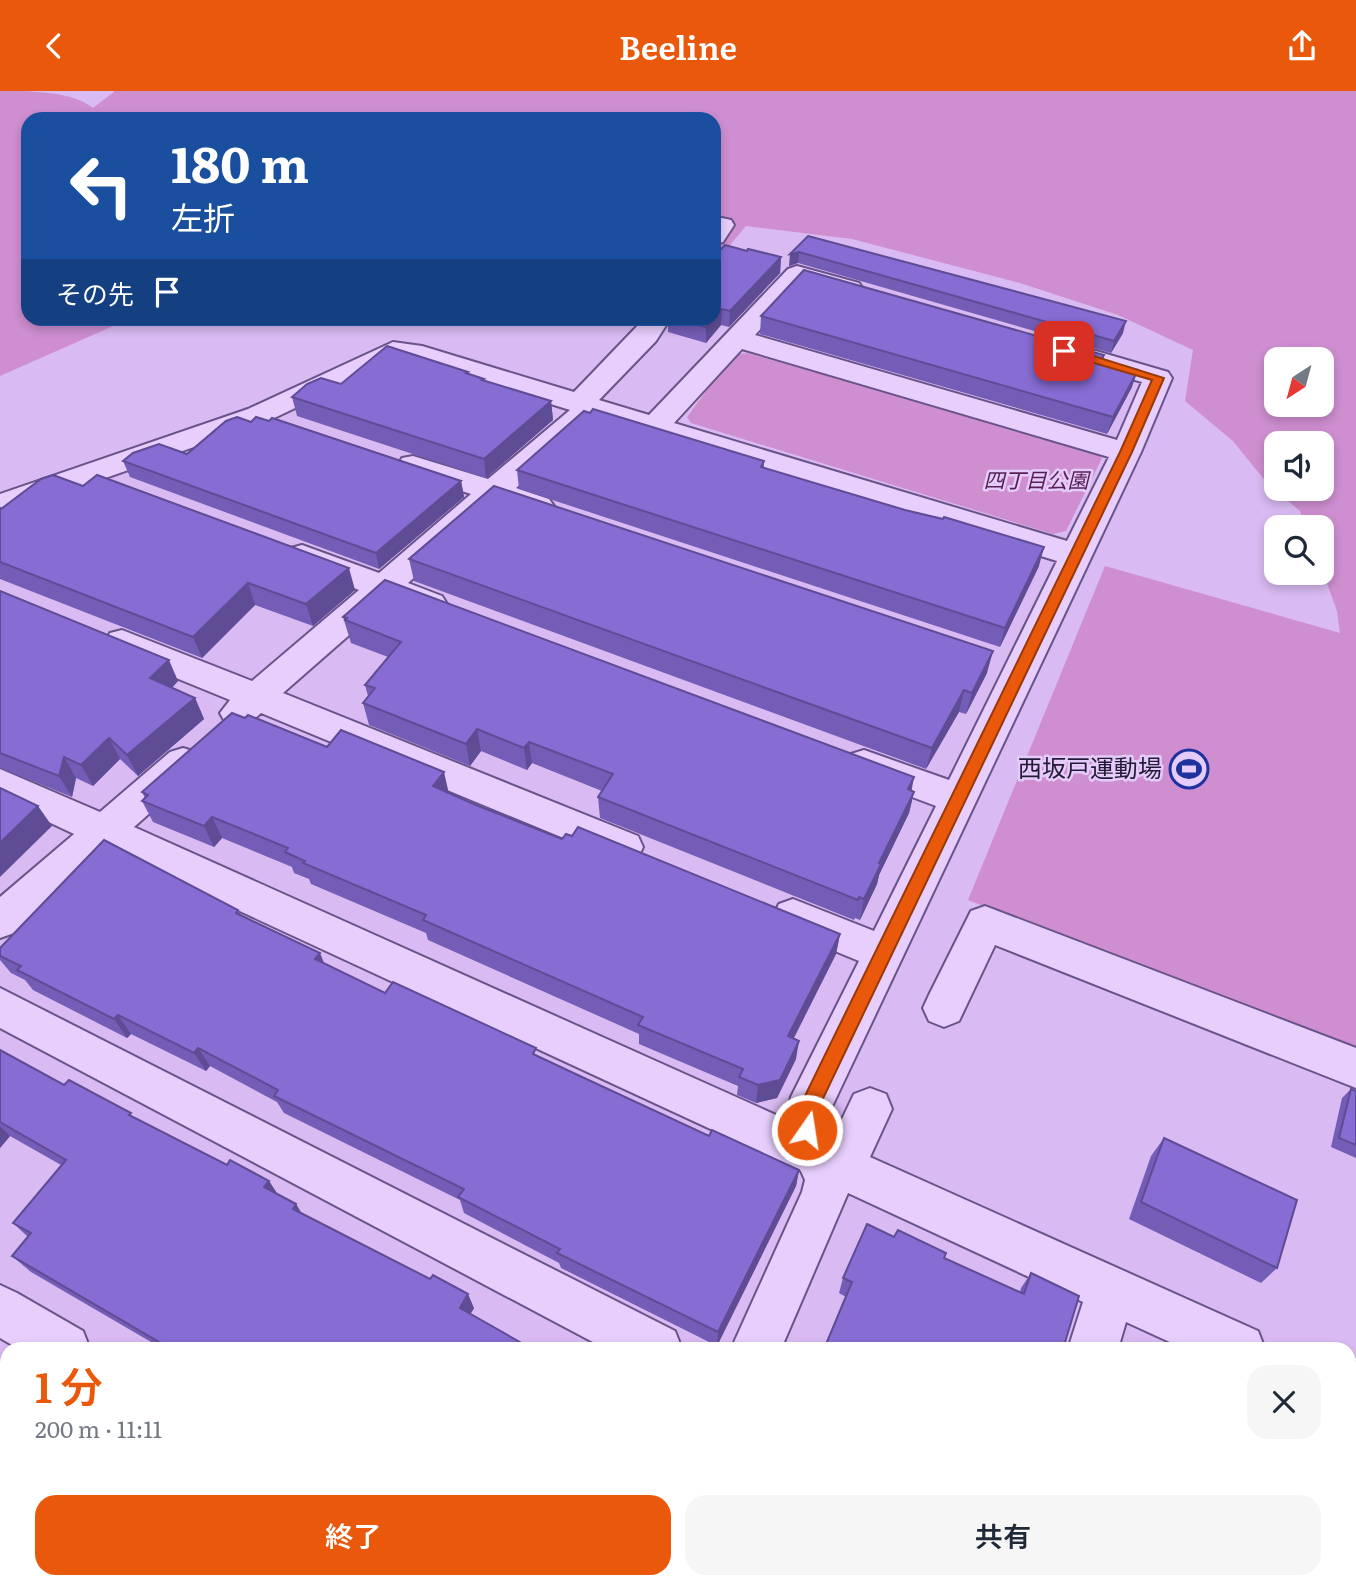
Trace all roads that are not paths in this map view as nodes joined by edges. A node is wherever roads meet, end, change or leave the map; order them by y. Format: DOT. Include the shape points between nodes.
graph roads {
  1 [pos="875,297"];
  2 [pos="652,326"];
  3 [pos="736,338"];
  4 [pos="1057,349"];
  5 [pos="585,405"];
  6 [pos="258,415"];
  7 [pos="297,427"];
  8 [pos="654,427"];
  9 [pos="1126,452"];
  10 [pos="388,457"];
  11 [pos="84,474"];
  12 [pos="492,491"];
  13 [pos="136,493"];
  14 [pos="0,505"];
  15 [pos="571,517"];
  16 [pos="267,543"];
  17 [pos="1075,555"];
  18 [pos="384,587"];
  19 [pos="463,616"];
  20 [pos="89,629"];
  21 [pos="256,697"];
  22 [pos="829,751"];
  23 [pos="0,783"];
  24 [pos="959,799"];
  25 [pos="104,832"];
  26 [pos="654,860"];
  27 [pos="757,901"];
  28 [pos="0,921"];
  29 [pos="885,954"];
  30 [pos="0,1007"];
  31 [pos="944,1008"];
  32 [pos="1356,1068"];
  33 [pos="870,1109"];
  34 [pos="829,1160"];
  35 [pos="1111,1289"];
  36 [pos="0,1310"];
  37 [pos="53,1342"];
  38 [pos="643,1342"];
  39 [pos="759,1342"];
  40 [pos="1095,1342"];
  41 [pos="1225,1342"];
  1 -- 3 [label="street" via="796,274"];
  2 -- 5 [label="street"];
  3 -- 8 [label="street"];
  3 -- 9 [label="street"];
  4 -- 9 [label="street" via="1158,378"];
  5 -- 6 [label="street" via="393,349"];
  5 -- 8 [label="street"];
  5 -- 12 [label="street"];
  6 -- 7 [label="street"];
  6 -- 11 [label="street"];
  8 -- 17 [label="street"];
  9 -- 17 [label="street"];
  10 -- 12 [label="street"];
  11 -- 13 [label="street"];
  11 -- 14 [label="street"];
  12 -- 15 [label="street"];
  12 -- 18 [label="street"];
  16 -- 18 [label="street"];
  17 -- 24 [label="street" via="1008,665"];
  18 -- 19 [label="street"];
  18 -- 21 [label="street"];
  20 -- 21 [label="street"];
  21 -- 25 [label="street"];
  21 -- 26 [label="street"];
  22 -- 24 [label="street"];
  23 -- 25 [label="street"];
  24 -- 29 [label="street"];
  25 -- 28 [label="street"];
  25 -- 34 [label="street"];
  27 -- 29 [label="street"];
  29 -- 34 [label="street" via="807,1112 807,1130"];
  30 -- 38 [label="street"];
  31 -- 32 [label="street" via="985,923"];
  33 -- 34 [label="street"];
  34 -- 35 [label="street"];
  34 -- 39 [label="street" via="825,1194"];
  35 -- 40 [label="street"];
  35 -- 41 [label="street"];
  36 -- 37 [label="street"];
}
